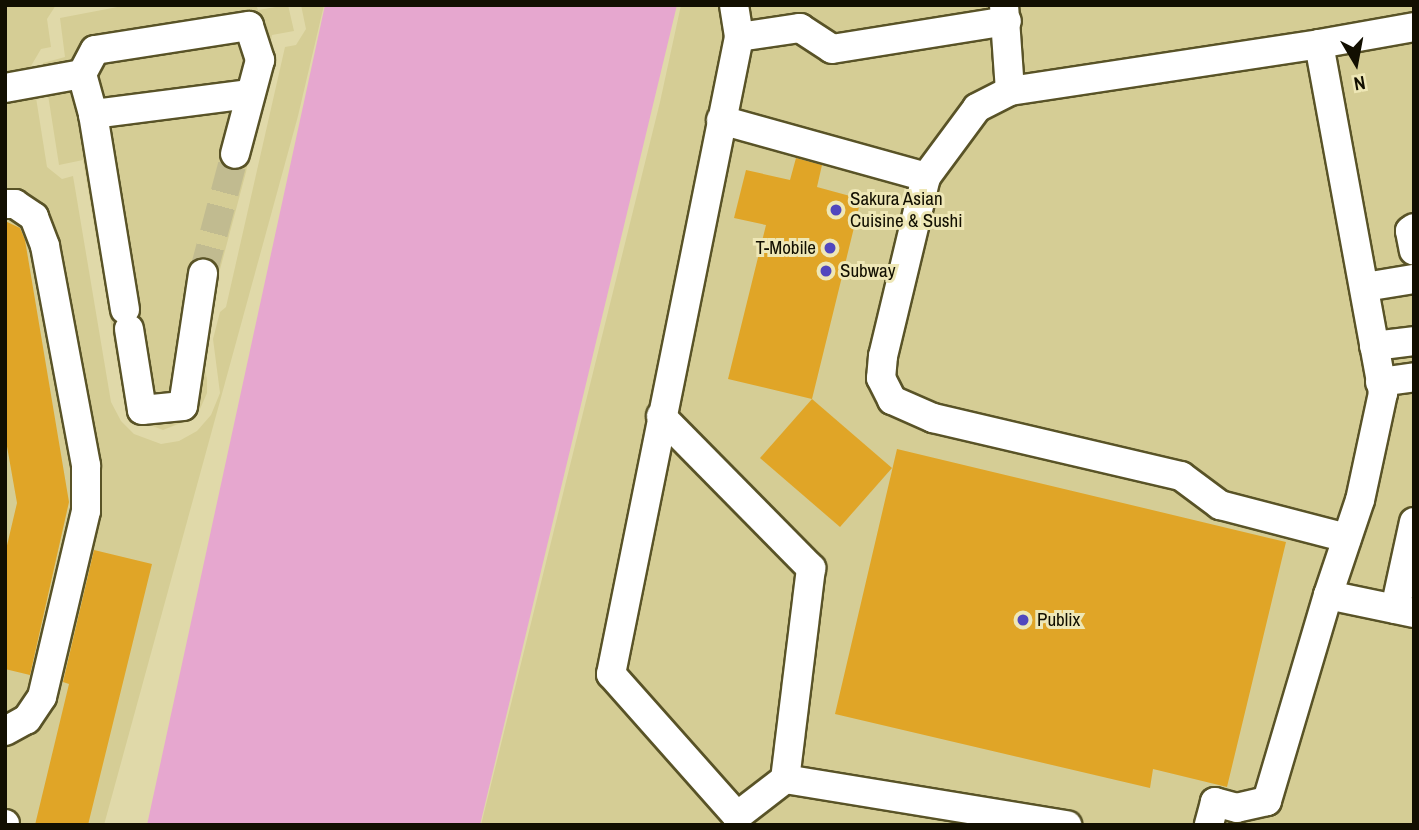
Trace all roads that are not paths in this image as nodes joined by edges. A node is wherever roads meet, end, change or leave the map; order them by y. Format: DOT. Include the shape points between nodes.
graph roads {
  1 [pos="734,5"];
  2 [pos="1005,13"];
  3 [pos="798,17"];
  4 [pos="1414,27"];
  5 [pos="739,37"];
  6 [pos="1319,44"];
  7 [pos="82,74"];
  8 [pos="5,88"];
  9 [pos="1010,91"];
  10 [pos="250,94"];
  11 [pos="93,114"];
  12 [pos="721,120"];
  13 [pos="236,154"];
  14 [pos="926,177"];
  15 [pos="5,204"];
  16 [pos="1414,228"];
  17 [pos="1414,251"];
  18 [pos="203,274"];
  19 [pos="1414,279"];
  20 [pos="1364,287"];
  21 [pos="1414,341"];
  22 [pos="1374,346"];
  23 [pos="1414,377"];
  24 [pos="1380,382"];
  25 [pos="661,416"];
  26 [pos="1414,522"];
  27 [pos="1347,538"];
  28 [pos="1328,595"];
  29 [pos="1405,611"];
  30 [pos="5,731"];
  31 [pos="785,779"];
  32 [pos="1067,825"];
  33 [pos="1209,825"];
  1 -- 5 [label="lane"];
  2 -- 3 [label="lane" via="832,49"];
  2 -- 9 [label="lane"];
  3 -- 5 [label="lane"];
  4 -- 6 [label="lane"];
  5 -- 12 [label="lane"];
  6 -- 9 [label="lane"];
  6 -- 20 [label="lane"];
  7 -- 8 [label="lane"];
  7 -- 10 [label="lane" via="95,50 249,26 260,60"];
  7 -- 11 [label="lane"];
  9 -- 14 [label="lane" via="977,108"];
  10 -- 11 [label="lane"];
  10 -- 13 [label="lane"];
  11 -- 18 [label="lane" via="142,410 183,406"];
  12 -- 14 [label="lane"];
  12 -- 25 [label="lane"];
  14 -- 27 [label="lane" via="883,356 881,378 892,400 933,418 1181,476 1220,505"];
  15 -- 30 [label="lane" via="15,204 34,217 45,246 86,466 86,511 43,697 27,719"];
  16 -- 17 [label="lane" via="1410,231"];
  19 -- 20 [label="lane"];
  20 -- 22 [label="lane"];
  21 -- 22 [label="lane"];
  22 -- 24 [label="lane"];
  23 -- 24 [label="lane"];
  24 -- 27 [label="lane" via="1383,393 1373,448"];
  25 -- 31 [label="lane" via="811,568"];
  25 -- 31 [label="lane" via="611,674 737,816"];
  26 -- 29 [label="lane"];
  27 -- 28 [label="lane"];
  28 -- 29 [label="lane"];
  28 -- 33 [label="lane" via="1267,801 1237,808 1215,802"];
  31 -- 32 [label="lane"];
}
